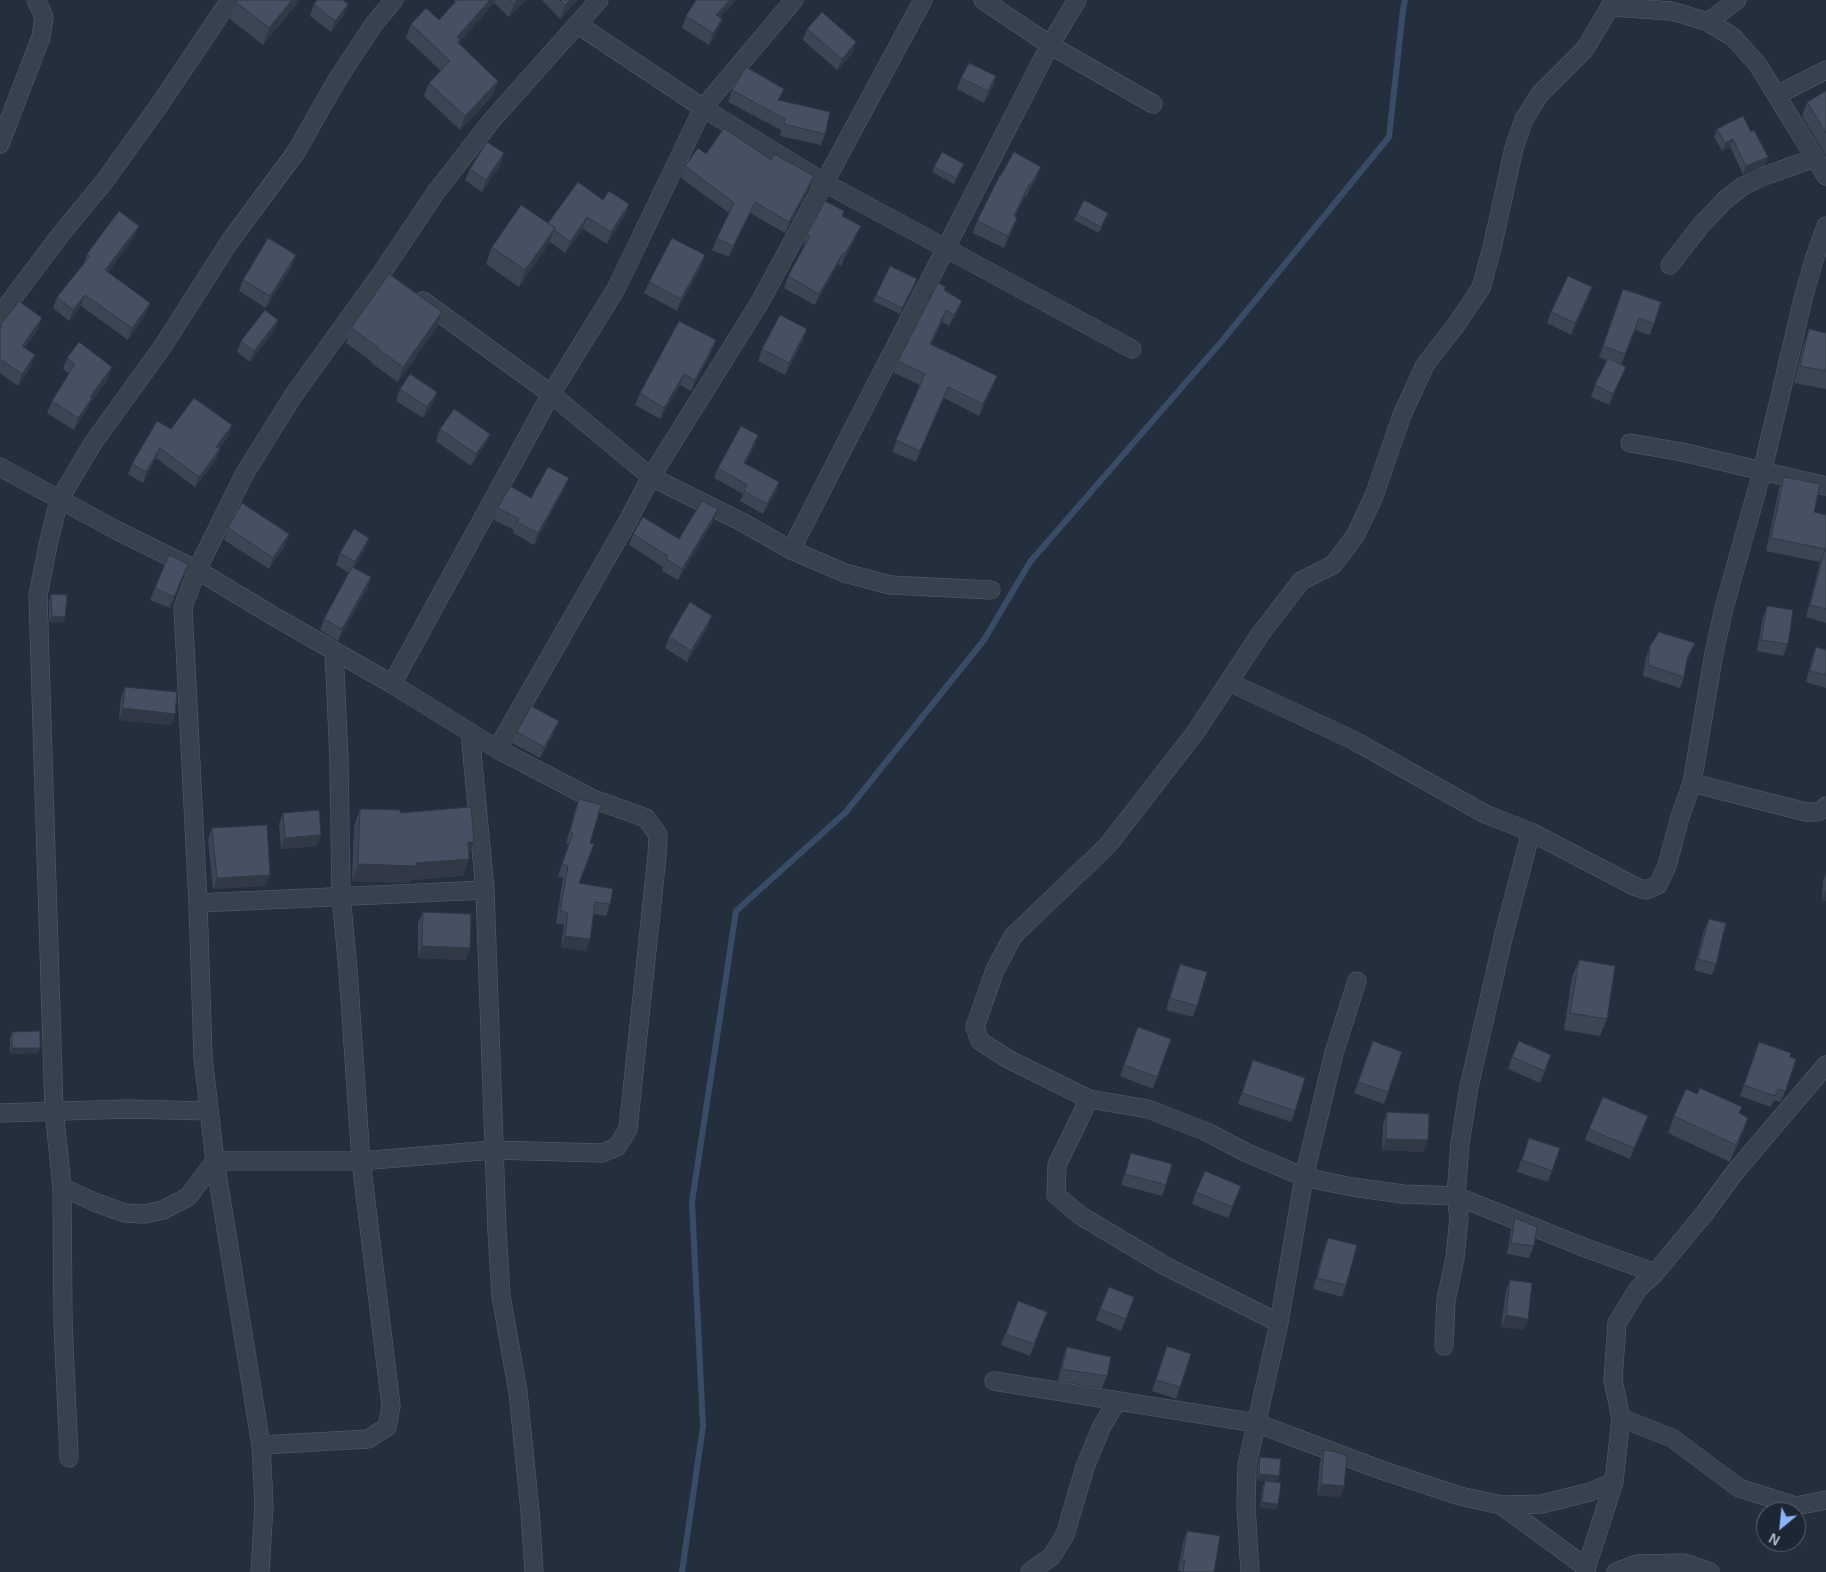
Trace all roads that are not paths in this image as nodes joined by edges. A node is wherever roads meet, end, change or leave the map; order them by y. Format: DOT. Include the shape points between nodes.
graph roads {
  1 [pos="36,0"];
  2 [pos="230,0"];
  3 [pos="394,0"];
  4 [pos="599,0"];
  5 [pos="794,0"];
  6 [pos="922,0"];
  7 [pos="983,0"];
  8 [pos="1077,0"];
  9 [pos="1737,0"];
  10 [pos="1613,3"];
  11 [pos="1708,22"];
  12 [pos="576,24"];
  13 [pos="1050,45"];
  14 [pos="1826,70"];
  15 [pos="1777,95"];
  16 [pos="1153,104"];
  17 [pos="703,108"];
  18 [pos="0,144"];
  19 [pos="1815,158"];
  20 [pos="1826,176"];
  21 [pos="825,183"];
  22 [pos="1826,226"];
  23 [pos="946,249"];
  24 [pos="1670,265"];
  25 [pos="383,271"];
  26 [pos="0,315"];
  27 [pos="1132,349"];
  28 [pos="551,394"];
  29 [pos="1630,443"];
  30 [pos="0,467"];
  31 [pos="1762,472"];
  32 [pos="651,477"];
  33 [pos="1826,486"];
  34 [pos="59,500"];
  35 [pos="791,550"];
  36 [pos="197,570"];
  37 [pos="990,590"];
  38 [pos="334,651"];
  39 [pos="1229,682"];
  40 [pos="392,684"];
  41 [pos="470,732"];
  42 [pos="497,749"];
  43 [pos="1692,783"];
  44 [pos="1826,806"];
  45 [pos="1532,832"];
  46 [pos="485,890"];
  47 [pos="341,896"];
  48 [pos="198,902"];
  49 [pos="1357,981"];
  50 [pos="1826,1065"];
  51 [pos="1089,1099"];
  52 [pos="54,1110"];
  53 [pos="209,1111"];
  54 [pos="0,1113"];
  55 [pos="493,1150"];
  56 [pos="215,1161"];
  57 [pos="361,1161"];
  58 [pos="1304,1177"];
  59 [pos="62,1187"];
  60 [pos="1456,1196"];
  61 [pos="1655,1273"];
  62 [pos="1279,1323"];
  63 [pos="1444,1346"];
  64 [pos="994,1381"];
  65 [pos="1117,1401"];
  66 [pos="1621,1418"];
  67 [pos="1256,1423"];
  68 [pos="261,1445"];
  69 [pos="69,1458"];
  70 [pos="1614,1482"];
  71 [pos="1826,1500"];
  72 [pos="1501,1505"];
  73 [pos="1586,1570"];
  74 [pos="260,1572"];
  75 [pos="534,1572"];
  76 [pos="1030,1572"];
  77 [pos="1250,1572"];
  78 [pos="1616,1572"];
  79 [pos="1710,1572"];
  1 -- 18 [label="street" via="44,17 41,37"];
  2 -- 26 [label="street" via="104,182"];
  3 -- 34 [label="street" via="337,80 296,152 230,241 163,346 92,443"];
  4 -- 12 [label="street"];
  5 -- 17 [label="street"];
  6 -- 21 [label="street"];
  7 -- 13 [label="street"];
  8 -- 13 [label="street"];
  9 -- 11 [label="street"];
  10 -- 11 [label="street" via="1672,11"];
  10 -- 39 [label="street" via="1585,49 1540,94 1524,119 1514,148 1481,288 1425,365 1355,536 1333,565 1302,581 1261,633"];
  11 -- 15 [label="street" via="1733,37 1758,65"];
  12 -- 17 [label="street"];
  12 -- 25 [label="street" via="436,192"];
  13 -- 16 [label="street"];
  13 -- 23 [label="street"];
  14 -- 15 [label="street"];
  15 -- 19 [label="street"];
  17 -- 21 [label="street"];
  17 -- 28 [label="street" via="616,289"];
  19 -- 20 [label="street"];
  19 -- 24 [label="street" via="1743,186 1702,224"];
  21 -- 23 [label="street"];
  21 -- 32 [label="street" via="760,302"];
  22 -- 31 [label="street" via="1804,294"];
  23 -- 27 [label="street"];
  23 -- 35 [label="street"];
  25 -- 28 [label="street"];
  25 -- 36 [label="street" via="294,396 245,473"];
  28 -- 32 [label="street"];
  28 -- 40 [label="street"];
  29 -- 31 [label="street"];
  30 -- 34 [label="street"];
  31 -- 33 [label="street"];
  31 -- 43 [label="street" via="1714,653"];
  32 -- 35 [label="street"];
  32 -- 42 [label="street"];
  34 -- 36 [label="street"];
  34 -- 52 [label="street" via="38,596"];
  35 -- 37 [label="street" via="846,573 890,585"];
  36 -- 38 [label="street"];
  36 -- 48 [label="street" via="183,607"];
  38 -- 40 [label="street"];
  38 -- 47 [label="street"];
  39 -- 45 [label="street" via="1353,740 1485,814"];
  39 -- 51 [label="street" via="1195,733 1108,845 1013,936 995,970 975,1027 980,1041 1008,1059"];
  40 -- 41 [label="street"];
  41 -- 42 [label="street"];
  41 -- 46 [label="street"];
  42 -- 55 [label="street" via="593,799 646,818 658,835 658,856 628,1129 617,1147 602,1153"];
  43 -- 44 [label="street" via="1806,812 1817,812"];
  43 -- 45 [label="street" via="1667,866 1658,886 1646,890"];
  45 -- 60 [label="street" via="1504,934 1469,1087"];
  46 -- 47 [label="street"];
  46 -- 55 [label="street"];
  47 -- 48 [label="street"];
  47 -- 57 [label="street"];
  48 -- 53 [label="street" via="203,1057"];
  49 -- 58 [label="street" via="1334,1053"];
  50 -- 61 [label="street"];
  51 -- 58 [label="street" via="1148,1109"];
  51 -- 62 [label="street" via="1057,1165 1056,1195 1082,1216 1167,1267"];
  52 -- 53 [label="street"];
  52 -- 54 [label="street"];
  52 -- 59 [label="street"];
  53 -- 56 [label="street"];
  55 -- 57 [label="street"];
  55 -- 75 [label="street" via="501,1296 518,1392"];
  56 -- 57 [label="street"];
  56 -- 59 [label="street" via="188,1197 164,1210 144,1214 125,1213"];
  56 -- 68 [label="street"];
  57 -- 68 [label="street" via="391,1406 387,1427 368,1439"];
  58 -- 60 [label="street" via="1403,1194"];
  58 -- 62 [label="street"];
  59 -- 69 [label="street"];
  60 -- 61 [label="street"];
  60 -- 63 [label="street" via="1459,1217 1446,1300"];
  61 -- 66 [label="street" via="1638,1289 1617,1323 1613,1380"];
  62 -- 67 [label="street"];
  64 -- 65 [label="street"];
  65 -- 67 [label="street"];
  65 -- 76 [label="street" via="1102,1426 1085,1468 1065,1535 1052,1556"];
  66 -- 70 [label="street"];
  66 -- 71 [label="street" via="1672,1438 1739,1488 1796,1506"];
  67 -- 72 [label="street" via="1451,1494"];
  67 -- 77 [label="street" via="1247,1465"];
  68 -- 74 [label="street" via="264,1505"];
  70 -- 72 [label="street" via="1590,1492 1542,1504"];
  70 -- 73 [label="street"];
  72 -- 73 [label="street"];
  78 -- 79 [label="street" via="1637,1564 1684,1563"];
}
